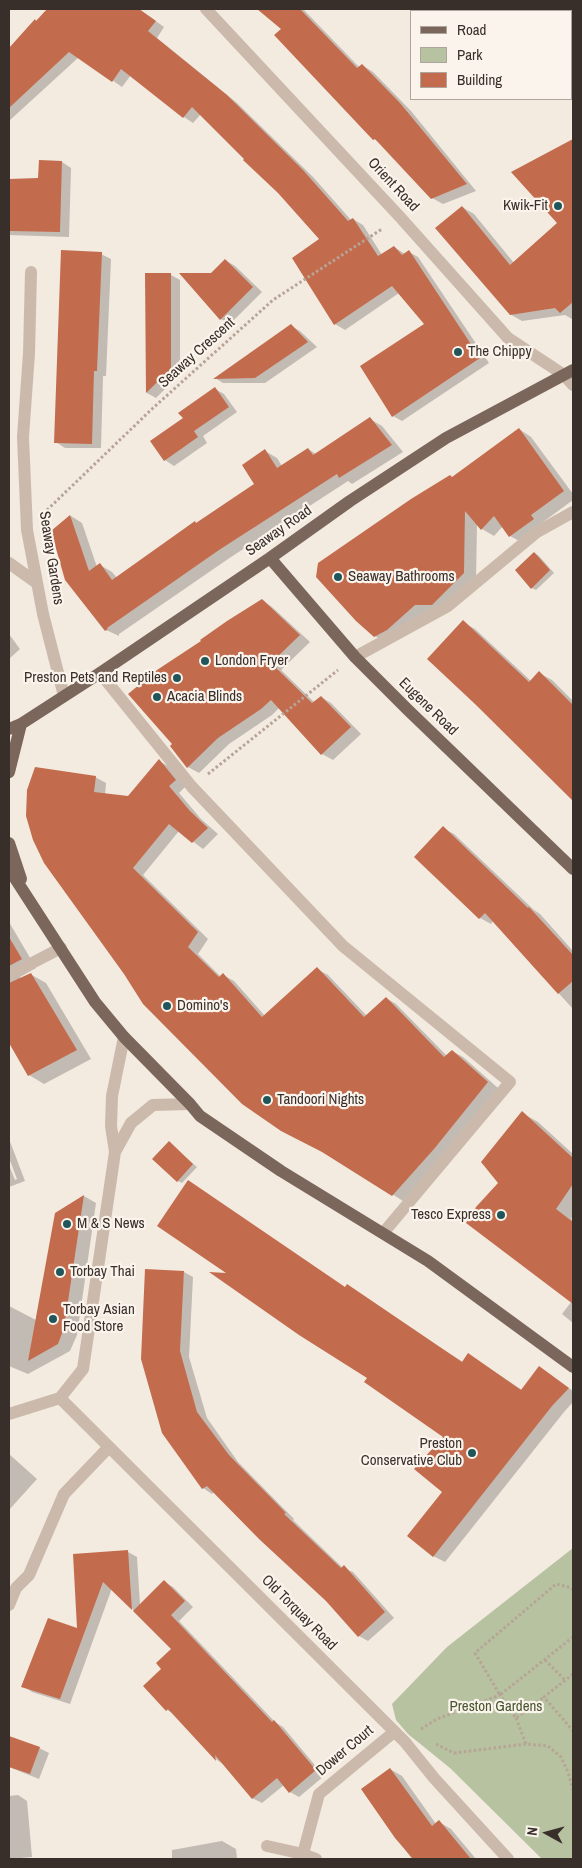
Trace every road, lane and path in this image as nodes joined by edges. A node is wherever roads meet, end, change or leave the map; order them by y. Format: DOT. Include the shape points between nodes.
graph roads {
  1 [pos="206,9"];
  2 [pos="400,217"];
  3 [pos="31,272"];
  4 [pos="568,373"];
  5 [pos="573,385"];
  6 [pos="573,512"];
  7 [pos="27,530"];
  8 [pos="270,558"];
  9 [pos="9,563"];
  10 [pos="37,583"];
  11 [pos="355,657"];
  12 [pos="100,673"];
  13 [pos="64,696"];
  14 [pos="21,724"];
  15 [pos="9,729"];
  16 [pos="9,772"];
  17 [pos="192,787"];
  18 [pos="9,843"];
  19 [pos="9,869"];
  20 [pos="573,869"];
  21 [pos="25,893"];
  22 [pos="61,948"];
  23 [pos="9,976"];
  24 [pos="124,1038"];
  25 [pos="190,1104"];
  26 [pos="115,1152"];
  27 [pos="384,1232"];
  28 [pos="573,1367"];
  29 [pos="60,1398"];
  30 [pos="9,1414"];
  31 [pos="109,1447"];
  32 [pos="573,1588"];
  33 [pos="9,1605"];
  34 [pos="573,1637"];
  35 [pos="545,1660"];
  36 [pos="573,1674"];
  37 [pos="565,1680"];
  38 [pos="500,1695"];
  39 [pos="544,1697"];
  40 [pos="516,1718"];
  41 [pos="573,1731"];
  42 [pos="394,1732"];
  43 [pos="408,1739"];
  44 [pos="526,1744"];
  45 [pos="573,1790"];
  46 [pos="267,1846"];
  47 [pos="303,1854"];
  48 [pos="316,1859"];
  49 [pos="508,1859"];
  1 -- 2 [label="street, Orient Road"];
  2 -- 4 [label="street, Orient Road" via="508,338"];
  2 -- 7 [label="path, Seaway Crescent" via="272,300 153,408"];
  3 -- 7 [label="street, Seaway Gardens" via="23,437"];
  4 -- 5 [label="street, Orient Road"];
  4 -- 8 [label="main road, Seaway Road" via="446,438"];
  6 -- 11 [label="street" via="537,532 448,606"];
  7 -- 10 [label="street, Seaway Gardens"];
  8 -- 11 [label="main road, Eugene Road"];
  8 -- 12 [label="main road, Seaway Road"];
  9 -- 10 [label="street"];
  10 -- 13 [label="street, Seaway Gardens"];
  11 -- 17 [label="path"];
  11 -- 20 [label="main road, Eugene Road"];
  12 -- 13 [label="main road, Seaway Road"];
  12 -- 17 [label="street"];
  13 -- 14 [label="main road, Seaway Road"];
  14 -- 15 [label="main road, Seaway Road"];
  14 -- 16 [label="main road"];
  17 -- 27 [label="street" via="343,946 510,1082"];
  18 -- 21 [label="main road"];
  19 -- 21 [label="main road"];
  21 -- 22 [label="main road"];
  22 -- 23 [label="street"];
  22 -- 24 [label="main road" via="95,1002"];
  24 -- 25 [label="main road"];
  24 -- 26 [label="street" via="112,1096 111,1126"];
  25 -- 26 [label="street" via="153,1105 132,1123"];
  25 -- 27 [label="main road" via="200,1116 273,1165"];
  26 -- 29 [label="street" via="83,1369"];
  27 -- 28 [label="main road"];
  29 -- 30 [label="street"];
  29 -- 31 [label="street, Old Torquay Road"];
  31 -- 33 [label="street" via="64,1494 29,1575 16,1588"];
  31 -- 42 [label="street, Old Torquay Road"];
  32 -- 38 [label="path" via="556,1584 475,1653"];
  34 -- 35 [label="path"];
  35 -- 37 [label="path"];
  35 -- 38 [label="path"];
  36 -- 37 [label="path"];
  37 -- 39 [label="path"];
  38 -- 40 [label="path"];
  38 -- 43 [label="path" via="437,1719"];
  39 -- 40 [label="path"];
  39 -- 41 [label="path"];
  40 -- 44 [label="path"];
  42 -- 43 [label="street, Old Torquay Road"];
  42 -- 47 [label="street, Dower Court" via="318,1794"];
  43 -- 44 [label="path" via="454,1753"];
  43 -- 49 [label="street, Old Torquay Road" via="434,1778"];
  44 -- 45 [label="path" via="548,1746 561,1757"];
  46 -- 47 [label="street"];
  47 -- 48 [label="street"];
}
